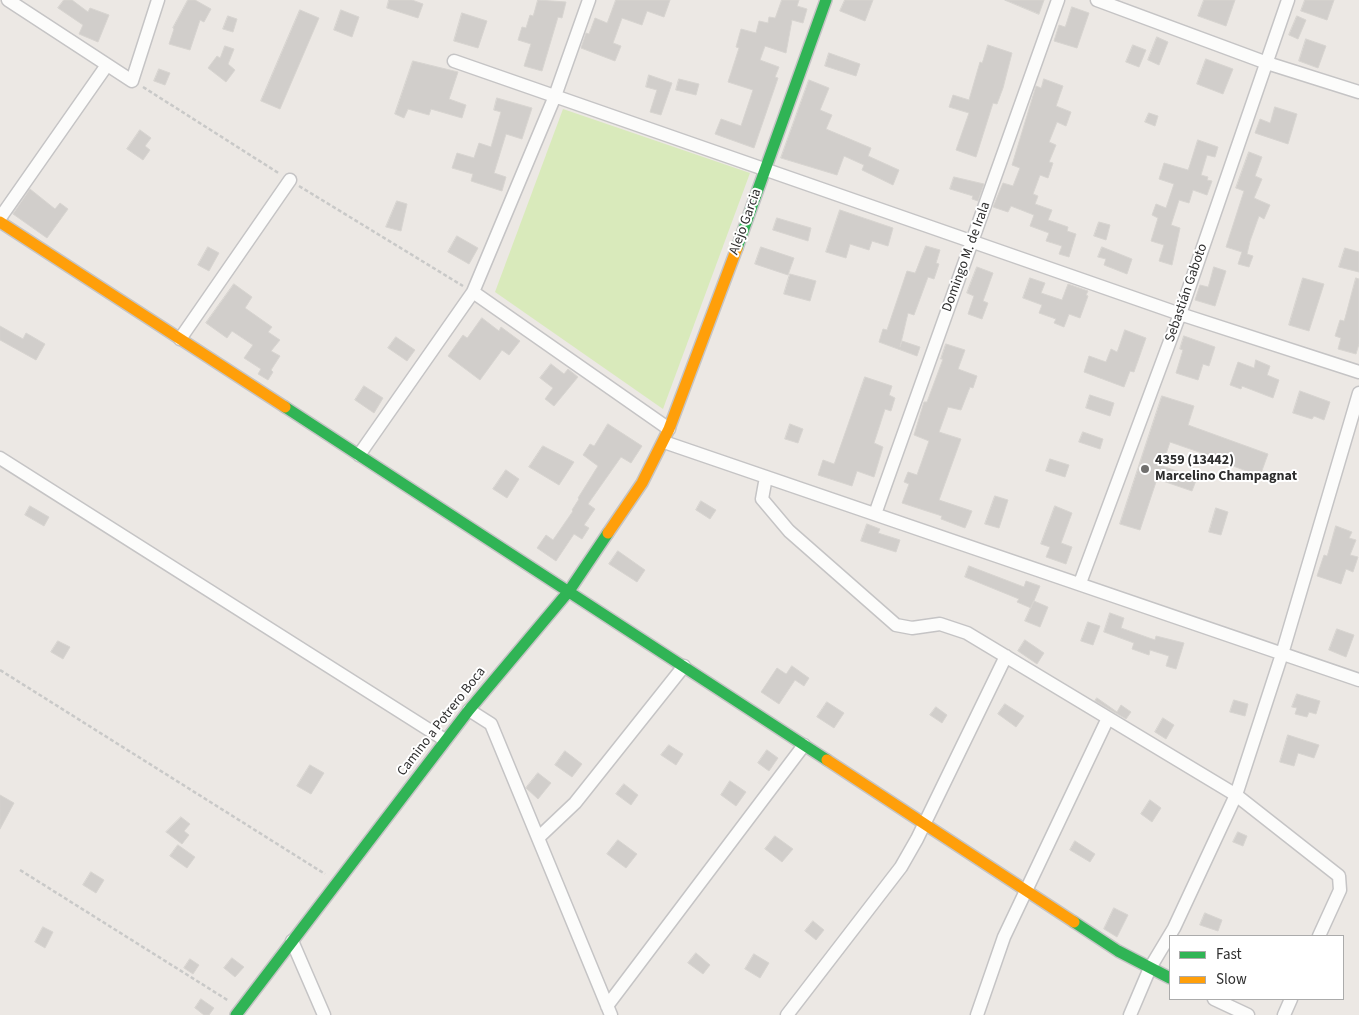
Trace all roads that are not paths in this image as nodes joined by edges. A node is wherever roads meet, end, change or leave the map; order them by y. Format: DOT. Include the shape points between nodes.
graph roads {
  1 [pos="8,0"];
  2 [pos="158,0"];
  3 [pos="589,0"];
  4 [pos="826,0"];
  5 [pos="1058,0"];
  6 [pos="1097,0"];
  7 [pos="1288,0"];
  8 [pos="23,4"];
  9 [pos="454,61"];
  10 [pos="1267,62"];
  11 [pos="107,65"];
  12 [pos="1359,92"];
  13 [pos="555,96"];
  14 [pos="766,170"];
  15 [pos="290,180"];
  16 [pos="0,218"];
  17 [pos="0,222"];
  18 [pos="972,241"];
  19 [pos="473,292"];
  20 [pos="1180,314"];
  21 [pos="180,339"];
  22 [pos="1359,372"];
  23 [pos="1359,393"];
  24 [pos="669,429"];
  25 [pos="664,442"];
  26 [pos="359,455"];
  27 [pos="0,458"];
  28 [pos="766,477"];
  29 [pos="875,514"];
  30 [pos="1080,583"];
  31 [pos="569,591"];
  32 [pos="1282,654"];
  33 [pos="1006,656"];
  34 [pos="684,666"];
  35 [pos="1359,680"];
  36 [pos="469,710"];
  37 [pos="1108,718"];
  38 [pos="446,740"];
  39 [pos="804,745"];
  40 [pos="1236,795"];
  41 [pos="924,824"];
  42 [pos="538,838"];
  43 [pos="1026,891"];
  44 [pos="1170,935"];
  45 [pos="1320,935"];
  46 [pos="1169,936"];
  47 [pos="292,941"];
  48 [pos="1150,968"];
  49 [pos="1169,978"];
  50 [pos="1216,1000"];
  51 [pos="1292,1000"];
  52 [pos="609,1010"];
  53 [pos="239,1012"];
  54 [pos="324,1015"];
  55 [pos="787,1015"];
  56 [pos="977,1015"];
  57 [pos="1130,1015"];
  58 [pos="1248,1015"];
  59 [pos="1284,1015"];
  1 -- 8 [label="street"];
  2 -- 11 [label="street" via="132,81"];
  3 -- 13 [label="street"];
  4 -- 14 [label="street, Alejo Garcia"];
  5 -- 18 [label="street, Domingo M. de Irala"];
  6 -- 10 [label="street"];
  7 -- 10 [label="street, Sebastián Gaboto"];
  8 -- 11 [label="street"];
  9 -- 13 [label="street"];
  10 -- 12 [label="street"];
  10 -- 20 [label="street, Sebastián Gaboto"];
  11 -- 16 [label="street"];
  13 -- 14 [label="street"];
  13 -- 19 [label="street"];
  14 -- 18 [label="street"];
  14 -- 24 [label="street, Alejo Garcia"];
  15 -- 21 [label="street"];
  17 -- 21 [label="street"];
  18 -- 20 [label="street"];
  18 -- 29 [label="street, Domingo M. de Irala"];
  19 -- 24 [label="street"];
  19 -- 26 [label="street"];
  20 -- 22 [label="street"];
  20 -- 30 [label="street, Sebastián Gaboto"];
  21 -- 26 [label="street"];
  23 -- 32 [label="street"];
  24 -- 25 [label="street, Alejo Garcia"];
  25 -- 28 [label="street"];
  25 -- 31 [label="street, Camino a Potrero Boca" via="642,483"];
  26 -- 31 [label="street"];
  27 -- 38 [label="street"];
  28 -- 29 [label="street"];
  28 -- 33 [label="street" via="762,499 788,531 896,625 912,628 940,624 952,627"];
  29 -- 30 [label="street"];
  30 -- 32 [label="street"];
  31 -- 34 [label="street"];
  31 -- 36 [label="street, Camino a Potrero Boca"];
  32 -- 35 [label="street"];
  32 -- 40 [label="street"];
  33 -- 37 [label="street"];
  33 -- 41 [label="street"];
  34 -- 39 [label="street"];
  34 -- 42 [label="street" via="574,803"];
  36 -- 38 [label="street, Camino a Potrero Boca"];
  36 -- 42 [label="street" via="490,724"];
  37 -- 40 [label="street"];
  37 -- 43 [label="street"];
  38 -- 47 [label="street, Camino a Potrero Boca"];
  39 -- 41 [label="street"];
  39 -- 52 [label="street"];
  40 -- 44 [label="street"];
  40 -- 45 [label="street" via="1339,876 1340,890"];
  41 -- 43 [label="street"];
  41 -- 55 [label="street" via="901,867"];
  42 -- 52 [label="street"];
  43 -- 48 [label="street"];
  43 -- 56 [label="street" via="1004,937"];
  46 -- 48 [label="street"];
  47 -- 53 [label="street, Camino a Potrero Boca"];
  47 -- 54 [label="street"];
  48 -- 49 [label="street"];
  48 -- 57 [label="street"];
  50 -- 58 [label="street"];
  51 -- 59 [label="street"];
}
